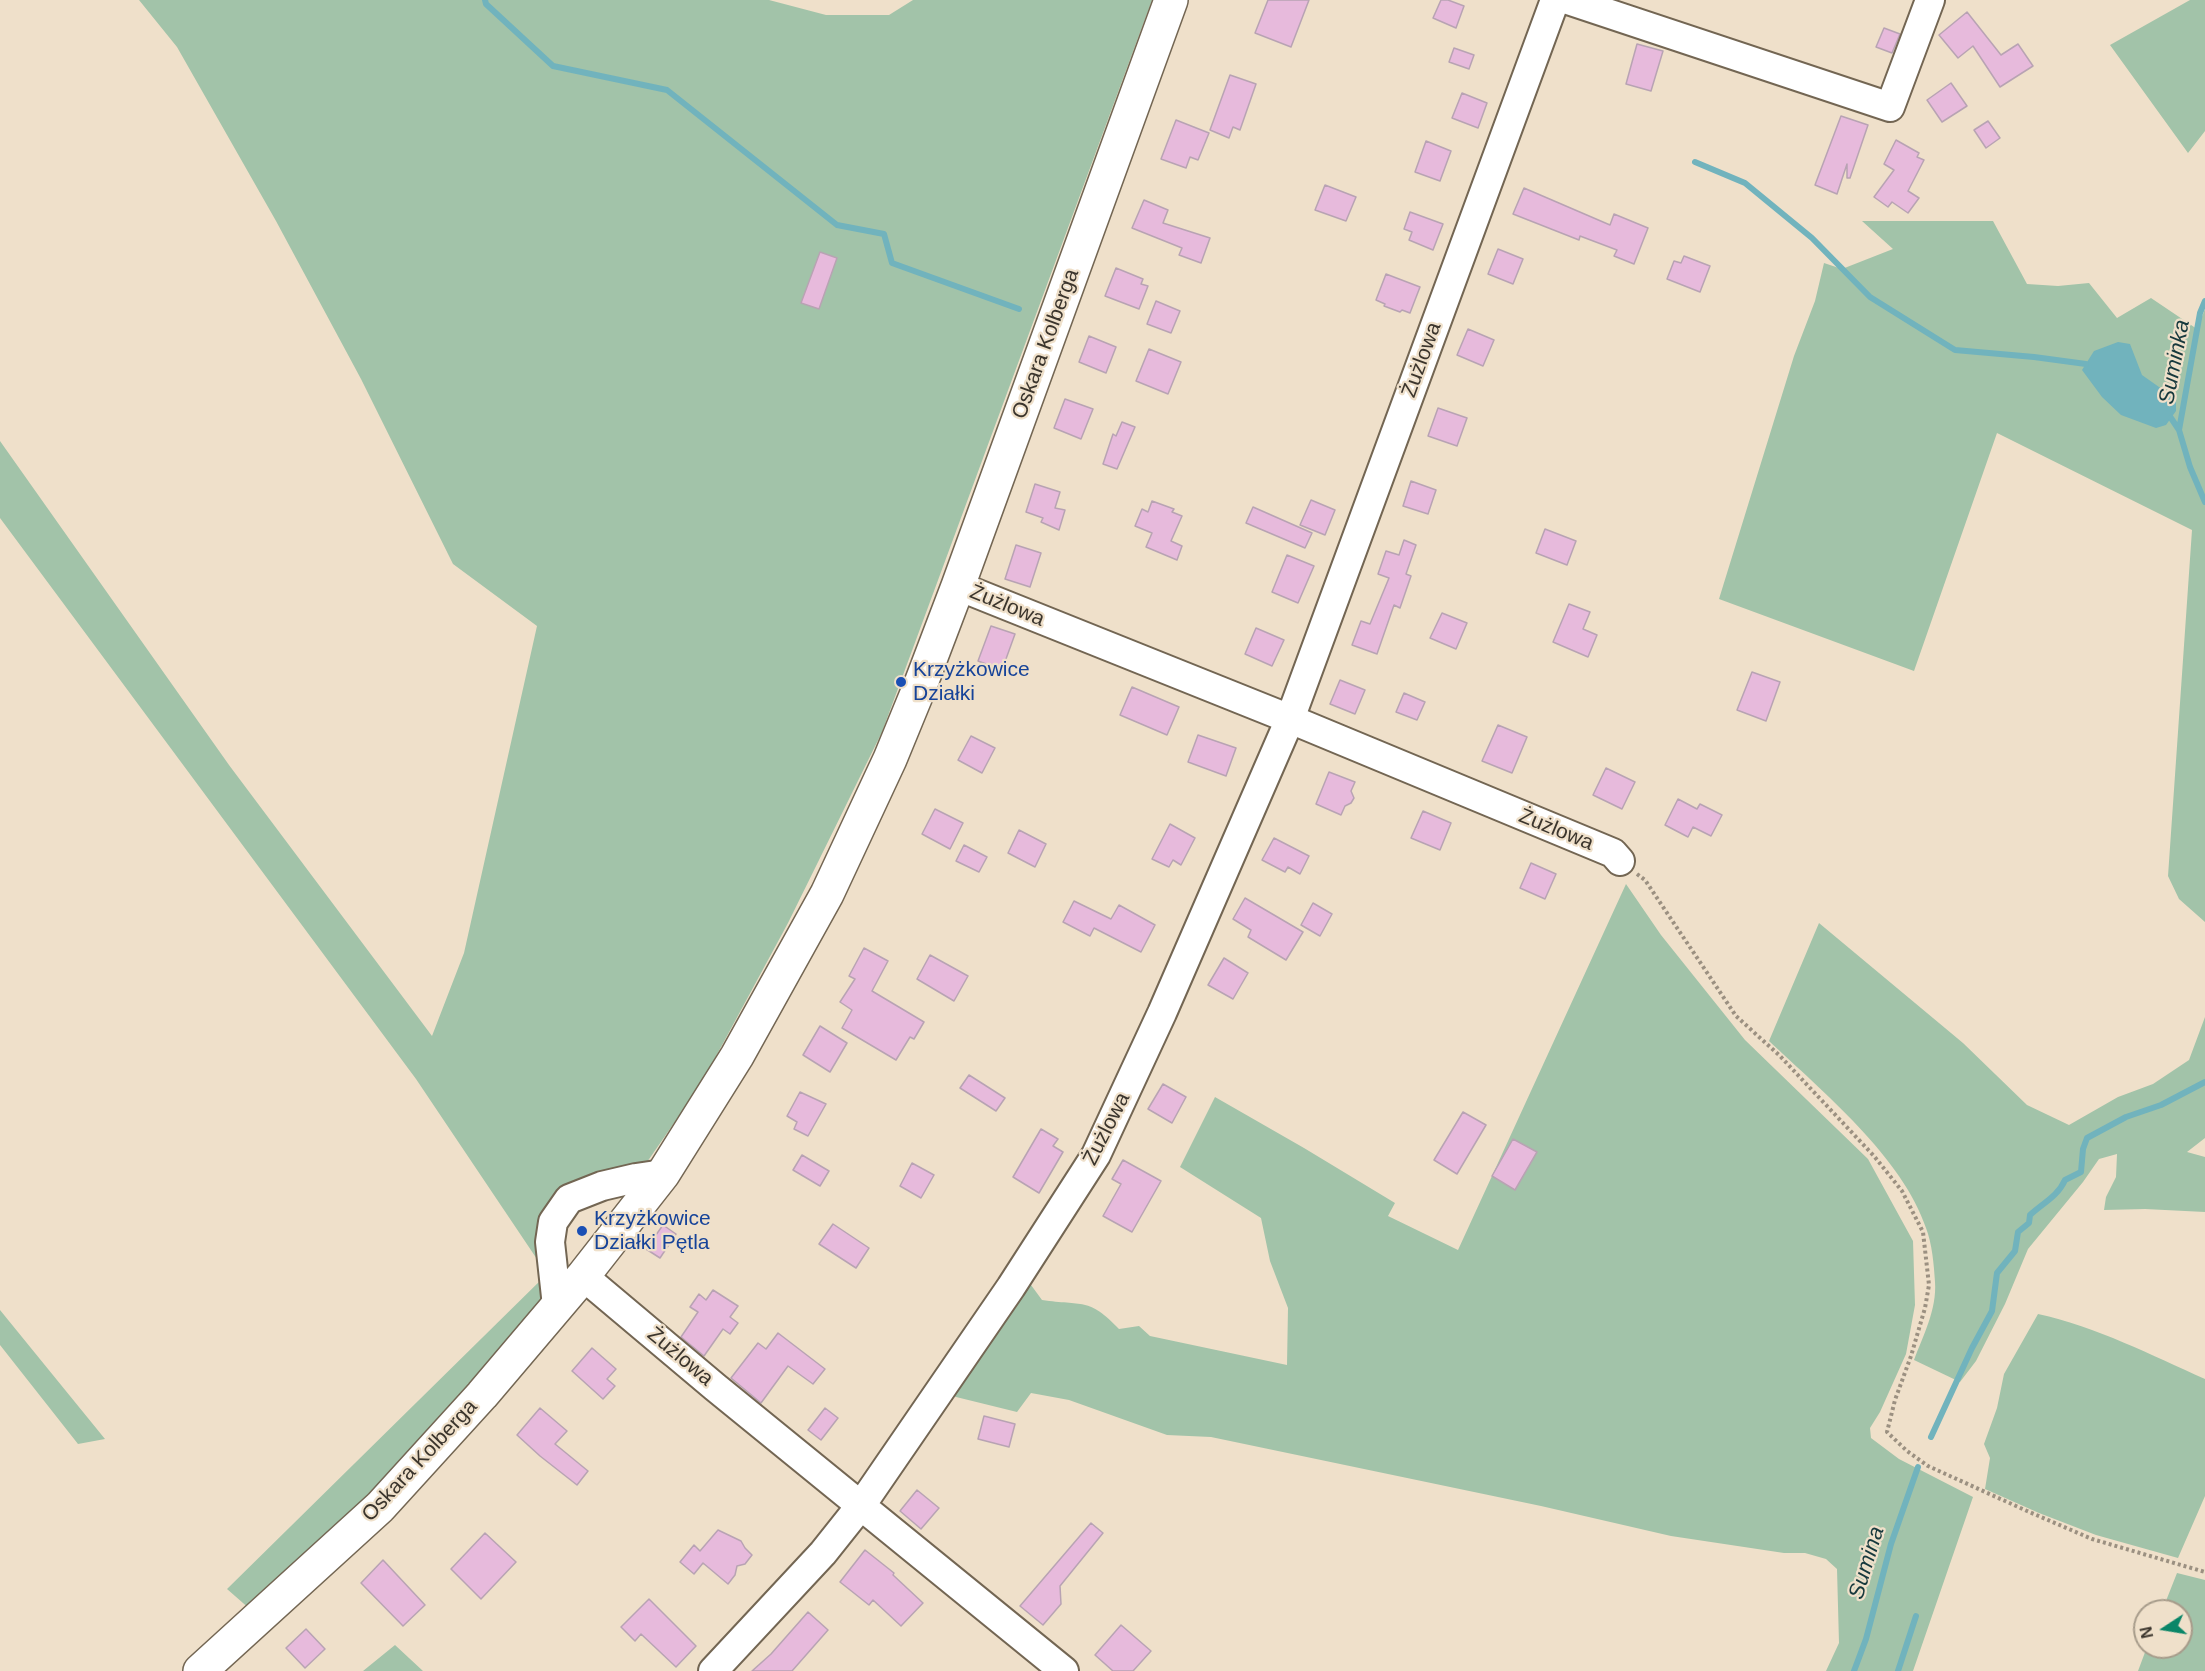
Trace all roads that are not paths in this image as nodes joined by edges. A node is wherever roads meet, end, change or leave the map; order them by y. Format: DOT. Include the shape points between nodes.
graph roads {
  1 [pos="1171,0"];
  2 [pos="1555,0"];
  3 [pos="1568,0"];
  4 [pos="1929,0"];
  5 [pos="958,586"];
  6 [pos="1290,719"];
  7 [pos="1620,861"];
  8 [pos="663,1174"];
  9 [pos="583,1276"];
  10 [pos="557,1306"];
  11 [pos="862,1504"];
  12 [pos="200,1671"];
  13 [pos="712,1671"];
  14 [pos="1064,1671"];
  1 -- 5 [label="main road, Oskara Kolberga"];
  2 -- 6 [label="street, Żużlowa"];
  3 -- 4 [label="street" via="1890,107"];
  5 -- 6 [label="street, Żużlowa"];
  5 -- 8 [label="main road, Oskara Kolberga" via="890,759 827,894 737,1056"];
  6 -- 7 [label="street, Żużlowa" via="1613,853"];
  6 -- 11 [label="street, Żużlowa" via="1096,1155"];
  8 -- 9 [label="main road, Oskara Kolberga"];
  8 -- 10 [label="street" via="602,1186 569,1199 553,1222 550,1242"];
  9 -- 10 [label="main road, Oskara Kolberga"];
  9 -- 11 [label="street, Żużlowa"];
  10 -- 12 [label="main road, Oskara Kolberga" via="380,1507"];
  11 -- 13 [label="street, Żużlowa" via="823,1553"];
  11 -- 14 [label="street, Żużlowa"];
}
